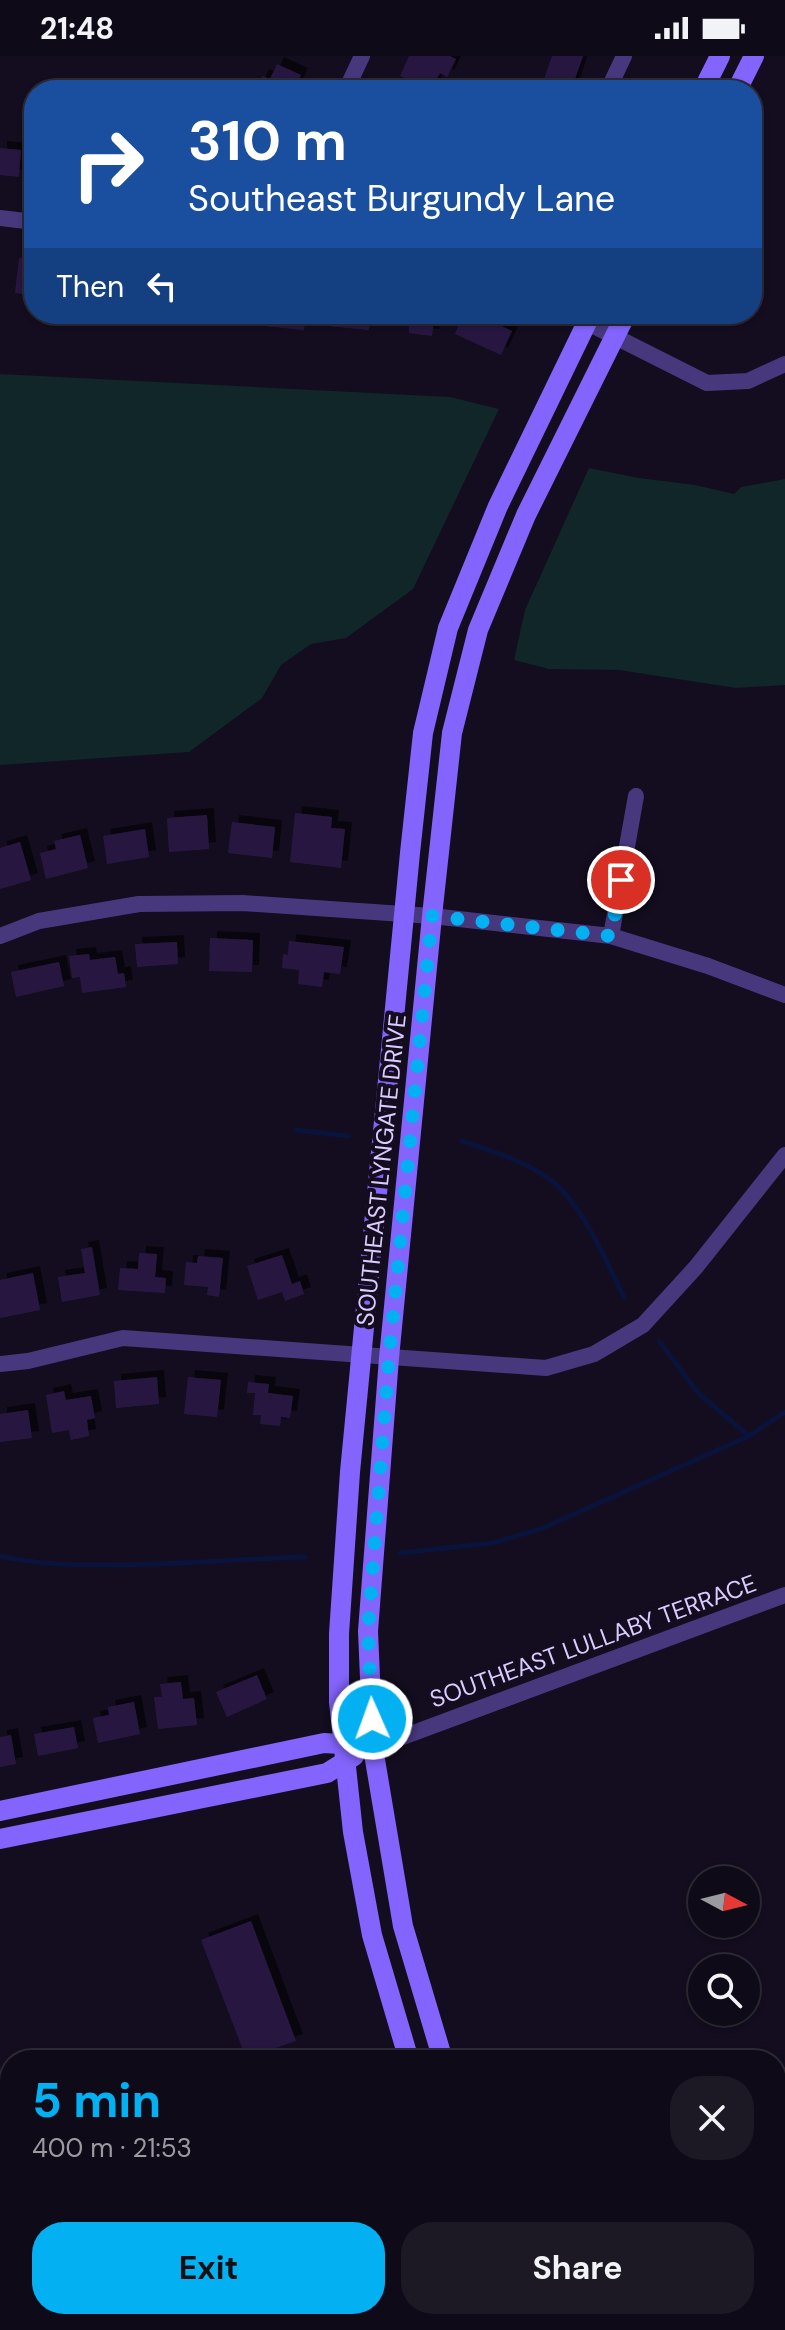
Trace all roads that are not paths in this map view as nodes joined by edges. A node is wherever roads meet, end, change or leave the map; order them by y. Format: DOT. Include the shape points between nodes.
graph roads {
  1 [pos="362,56"];
  2 [pos="624,56"];
  3 [pos="720,56"];
  4 [pos="754,56"];
  5 [pos="351,80"];
  6 [pos="613,80"];
  7 [pos="708,80"];
  8 [pos="742,80"];
  9 [pos="0,218"];
  10 [pos="24,221"];
  11 [pos="580,324"];
  12 [pos="594,324"];
  13 [pos="621,324"];
  14 [pos="615,337"];
  15 [pos="785,364"];
  16 [pos="636,796"];
  17 [pos="404,914"];
  18 [pos="432,916"];
  19 [pos="0,936"];
  20 [pos="611,936"];
  21 [pos="785,995"];
  22 [pos="785,1155"];
  23 [pos="361,1355"];
  24 [pos="389,1358"];
  25 [pos="0,1364"];
  26 [pos="785,1595"];
  27 [pos="373,1748"];
  28 [pos="344,1752"];
  29 [pos="105,1789"];
  30 [pos="0,1811"];
  31 [pos="110,1817"];
  32 [pos="0,1839"];
  33 [pos="406,2050"];
  34 [pos="440,2050"];
  1 -- 5 [label="street"];
  2 -- 6 [label="street"];
  3 -- 7 [label="street"];
  4 -- 8 [label="street"];
  9 -- 10 [label="street"];
  11 -- 17 [label="street, SOUTHEAST LYNGATE DRIVE" via="448,628 423,733"];
  12 -- 14 [label="street"];
  13 -- 14 [label="street, SOUTHEAST LYNGATE DRIVE"];
  14 -- 15 [label="street" via="707,383 748,381"];
  14 -- 18 [label="street, SOUTHEAST LYNGATE DRIVE" via="526,515 478,630 452,733"];
  16 -- 20 [label="street"];
  17 -- 18 [label="street"];
  17 -- 19 [label="street" via="243,903 139,904 39,921"];
  17 -- 23 [label="street, SOUTHEAST LYNGATE DRIVE"];
  18 -- 20 [label="street"];
  18 -- 24 [label="street, SOUTHEAST LYNGATE DRIVE"];
  20 -- 21 [label="street"];
  22 -- 24 [label="street" via="643,1325 594,1354 546,1368"];
  23 -- 24 [label="street"];
  23 -- 25 [label="street" via="123,1338"];
  23 -- 28 [label="street, SOUTHEAST LYNGATE DRIVE" via="339,1634"];
  24 -- 27 [label="street, SOUTHEAST LYNGATE DRIVE" via="368,1631"];
  26 -- 27 [label="street, SOUTHEAST LULLABY TERRACE"];
  27 -- 28 [label="street"];
  27 -- 34 [label="street, SOUTHEAST LYNGATE DRIVE" via="403,1926"];
  28 -- 29 [label="street" via="324,1743"];
  28 -- 31 [label="street" via="327,1773"];
  28 -- 33 [label="street, SOUTHEAST LYNGATE DRIVE" via="372,1935"];
  29 -- 30 [label="street"];
  29 -- 31 [label="street"];
  31 -- 32 [label="street"];
}
